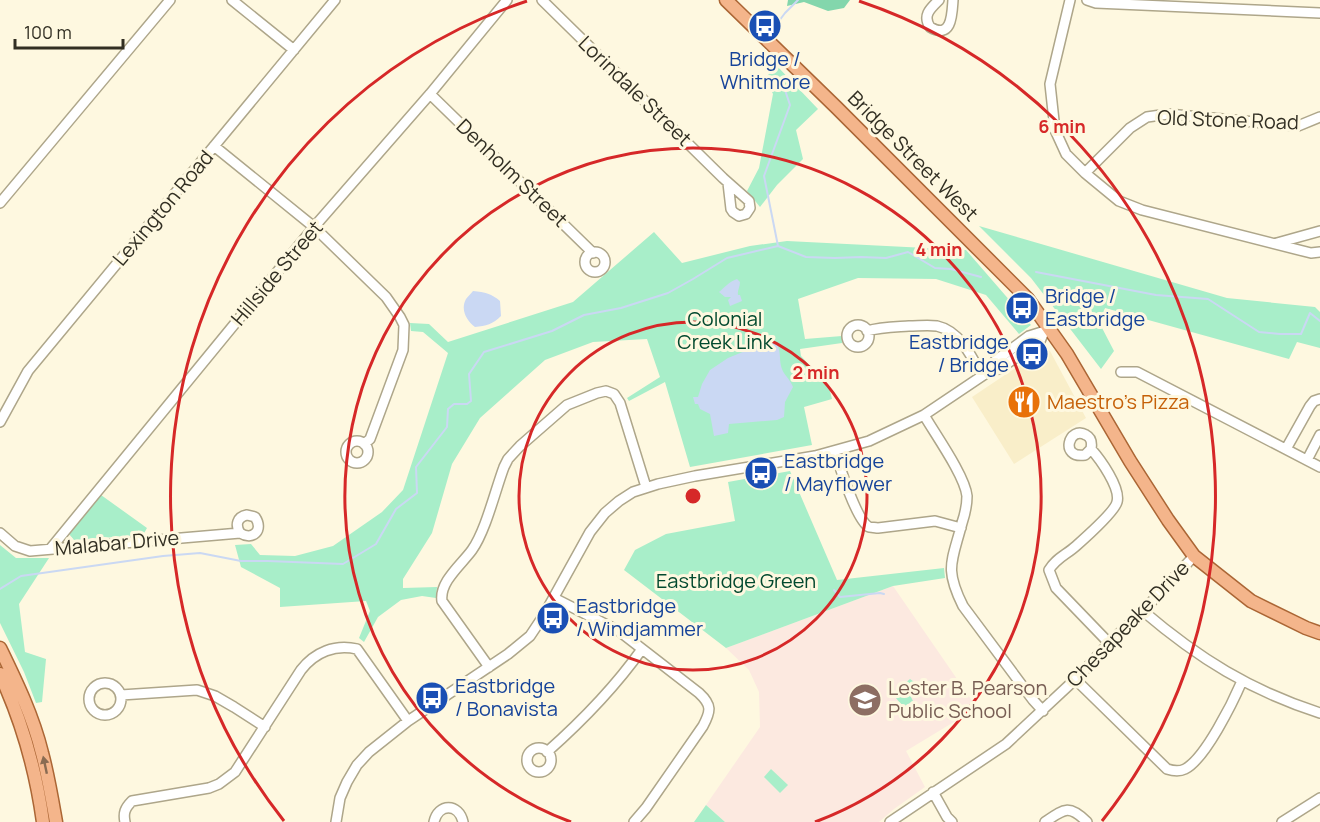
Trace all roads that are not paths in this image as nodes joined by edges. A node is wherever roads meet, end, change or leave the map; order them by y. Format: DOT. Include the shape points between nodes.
graph roads {
  1 [pos="170,0"];
  2 [pos="232,0"];
  3 [pos="335,0"];
  4 [pos="507,0"];
  5 [pos="542,0"];
  6 [pos="726,0"];
  7 [pos="939,0"];
  8 [pos="953,0"];
  9 [pos="1070,0"];
  10 [pos="1087,0"];
  11 [pos="1320,13"];
  12 [pos="294,50"];
  13 [pos="430,94"];
  14 [pos="1320,117"];
  15 [pos="214,146"];
  16 [pos="1085,173"];
  17 [pos="728,183"];
  18 [pos="0,203"];
  19 [pos="314,227"];
  20 [pos="1320,231"];
  21 [pos="1274,244"];
  22 [pos="1320,252"];
  23 [pos="593,253"];
  24 [pos="1046,330"];
  25 [pos="867,331"];
  26 [pos="1121,372"];
  27 [pos="982,376"];
  28 [pos="1320,399"];
  29 [pos="924,415"];
  30 [pos="0,422"];
  31 [pos="1320,435"];
  32 [pos="364,444"];
  33 [pos="1091,449"];
  34 [pos="1286,449"];
  35 [pos="836,452"];
  36 [pos="1307,460"];
  37 [pos="1320,467"];
  38 [pos="646,487"];
  39 [pos="961,528"];
  40 [pos="0,533"];
  41 [pos="240,533"];
  42 [pos="51,548"];
  43 [pos="1194,556"];
  44 [pos="554,598"];
  45 [pos="1143,611"];
  46 [pos="1320,633"];
  47 [pos="1109,643"];
  48 [pos="0,648"];
  49 [pos="642,649"];
  50 [pos="489,667"];
  51 [pos="0,674"];
  52 [pos="1076,680"];
  53 [pos="1242,681"];
  54 [pos="121,695"];
  55 [pos="1043,711"];
  56 [pos="1320,713"];
  57 [pos="408,721"];
  58 [pos="265,727"];
  59 [pos="547,752"];
  60 [pos="933,792"];
  61 [pos="1320,798"];
  62 [pos="43,822"];
  63 [pos="56,822"];
  64 [pos="125,822"];
  65 [pos="336,822"];
  66 [pos="434,822"];
  67 [pos="463,822"];
  68 [pos="634,822"];
  69 [pos="890,822"];
  70 [pos="952,822"];
  71 [pos="1045,822"];
  72 [pos="1087,822"];
  73 [pos="1282,822"];
  1 -- 18 [label="street"];
  2 -- 12 [label="street"];
  3 -- 12 [label="street, Lexington Road"];
  4 -- 13 [label="street, Hillside Street"];
  5 -- 17 [label="street, Lorindale Street"];
  6 -- 24 [label="main road, Bridge Street West" via="1000,270 1028,299"];
  7 -- 8 [label="street" via="927,19 930,27 939,30 951,22"];
  9 -- 16 [label="street" via="1050,84 1055,130 1066,154"];
  10 -- 11 [label="street"];
  12 -- 15 [label="street, Lexington Road"];
  13 -- 19 [label="street, Hillside Street"];
  13 -- 23 [label="street, Denholm Street"];
  14 -- 16 [label="street, Old Stone Road" via="1298,126 1168,114 1147,117"];
  15 -- 19 [label="street"];
  15 -- 30 [label="street, Lexington Road" via="28,371"];
  16 -- 21 [label="street" via="1119,201 1142,210"];
  19 -- 32 [label="street" via="386,297 404,325 401,357 370,439"];
  19 -- 42 [label="street, Hillside Street"];
  20 -- 21 [label="street"];
  21 -- 22 [label="street" via="1311,254"];
  24 -- 27 [label="street" via="1029,336 1003,354"];
  24 -- 43 [label="main road, Bridge Street West" via="1067,354 1130,461"];
  25 -- 27 [label="street" via="925,326 949,330 958,337"];
  26 -- 34 [label="street" via="1137,372"];
  27 -- 29 [label="street"];
  28 -- 34 [label="street" via="1310,406"];
  29 -- 35 [label="street"];
  29 -- 39 [label="street" via="967,494"];
  31 -- 36 [label="street"];
  33 -- 47 [label="street" via="1116,488 1118,501 1113,511 1053,562 1049,570 1056,588"];
  34 -- 36 [label="street"];
  35 -- 38 [label="street"];
  35 -- 39 [label="street" via="854,502 869,527 935,521"];
  36 -- 37 [label="street"];
  38 -- 44 [label="street" via="618,501 596,522"];
  38 -- 50 [label="street" via="620,403 606,391 567,405 508,459 478,541 442,591 442,601"];
  39 -- 55 [label="street" via="950,568 955,590"];
  40 -- 42 [label="street, Malabar Drive" via="15,546 30,550"];
  41 -- 42 [label="street, Malabar Drive"];
  43 -- 45 [label="street, Chesapeake Drive"];
  43 -- 46 [label="main road, Bridge Street West" via="1251,601"];
  44 -- 49 [label="street" via="619,631"];
  44 -- 50 [label="street" via="530,636"];
  45 -- 47 [label="street, Chesapeake Drive"];
  45 -- 53 [label="street" via="1205,659"];
  47 -- 52 [label="street, Chesapeake Drive"];
  63 -- 48 [label="main road, one-way" via="42,751"];
  49 -- 59 [label="street" via="597,704"];
  49 -- 68 [label="street" via="705,699 709,712"];
  50 -- 57 [label="street"];
  51 -- 62 [label="main road" via="30,755"];
  52 -- 53 [label="street" via="1173,771 1185,769 1201,754"];
  52 -- 55 [label="street, Chesapeake Drive"];
  53 -- 56 [label="street" via="1290,704"];
  54 -- 58 [label="street" via="197,690 215,696"];
  55 -- 60 [label="street, Chesapeake Drive" via="1006,744"];
  57 -- 58 [label="street" via="363,655 350,647 318,654 309,661"];
  57 -- 65 [label="street" via="357,765 340,798"];
  58 -- 64 [label="street" via="235,772 219,784 132,801 124,813"];
  60 -- 69 [label="street, Chesapeake Drive"];
  60 -- 70 [label="street"];
  61 -- 73 [label="street"];
  66 -- 67 [label="street" via="439,811 447,808 459,813"];
  71 -- 72 [label="street" via="1069,810"];
}
